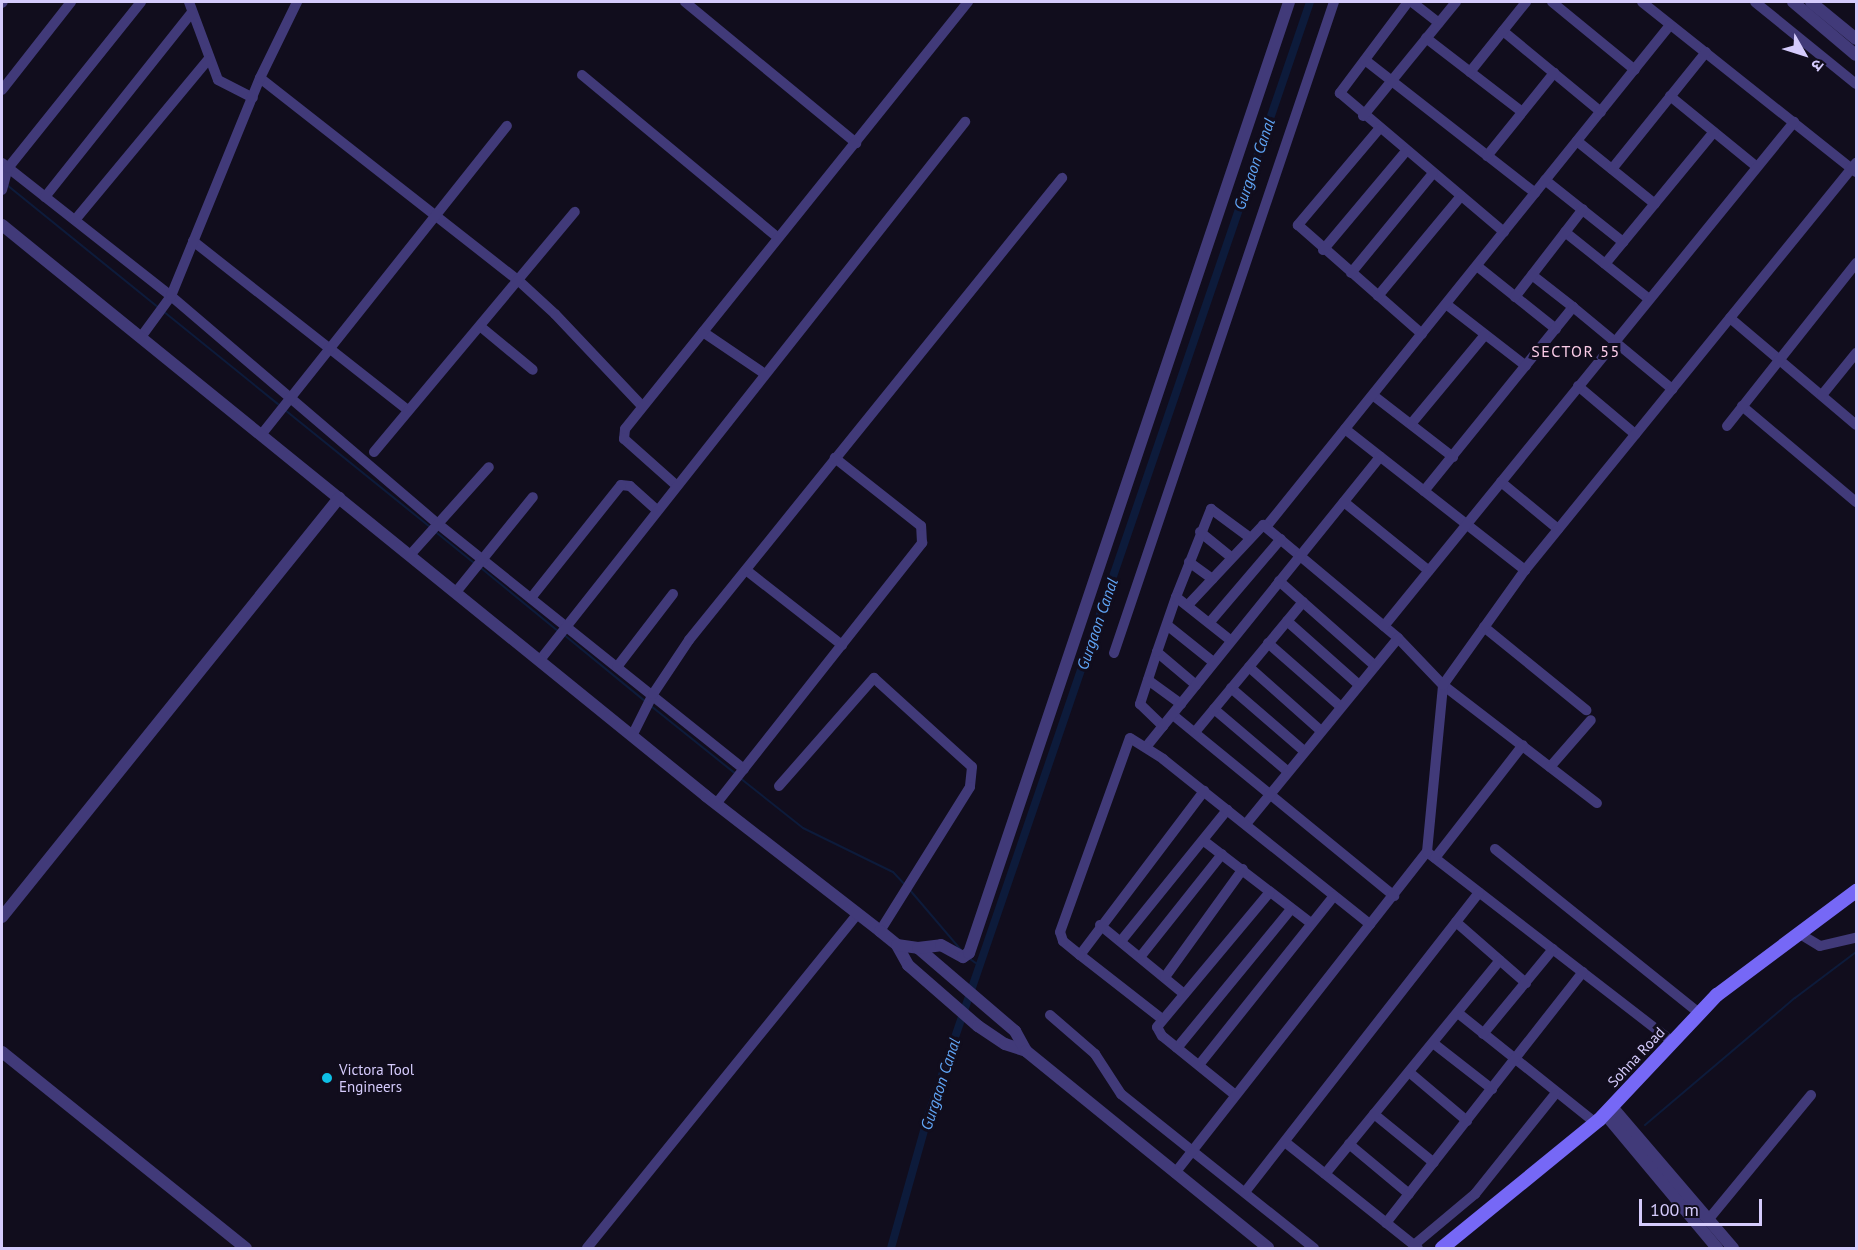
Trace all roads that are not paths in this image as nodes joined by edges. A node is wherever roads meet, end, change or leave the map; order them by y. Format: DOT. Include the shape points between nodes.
graph roads {
  1 [pos="71,2"];
  2 [pos="141,2"];
  3 [pos="297,2"];
  4 [pos="685,2"];
  5 [pos="968,2"];
  6 [pos="1289,2"];
  7 [pos="1334,2"];
  8 [pos="1410,2"];
  9 [pos="1456,2"];
  10 [pos="1526,2"];
  11 [pos="1552,2"];
  12 [pos="1642,2"];
  13 [pos="1755,2"];
  14 [pos="1793,2"];
  15 [pos="1811,2"];
  16 [pos="191,7"];
  17 [pos="1438,23"];
  18 [pos="1670,25"];
  19 [pos="1503,31"];
  20 [pos="1426,38"];
  21 [pos="1857,39"];
  22 [pos="1706,52"];
  23 [pos="1857,55"];
  24 [pos="208,60"];
  25 [pos="1365,60"];
  26 [pos="1635,70"];
  27 [pos="1470,72"];
  28 [pos="1554,73"];
  29 [pos="582,75"];
  30 [pos="260,78"];
  31 [pos="1392,80"];
  32 [pos="1857,84"];
  33 [pos="2,90"];
  34 [pos="1670,96"];
  35 [pos="253,98"];
  36 [pos="1522,112"];
  37 [pos="1601,112"];
  38 [pos="1363,116"];
  39 [pos="965,122"];
  40 [pos="1794,122"];
  41 [pos="507,126"];
  42 [pos="1379,129"];
  43 [pos="1714,132"];
  44 [pos="1577,141"];
  45 [pos="856,143"];
  46 [pos="1406,151"];
  47 [pos="1487,156"];
  48 [pos="1756,167"];
  49 [pos="1855,168"];
  50 [pos="1612,169"];
  51 [pos="1433,173"];
  52 [pos="4,177"];
  53 [pos="1062,178"];
  54 [pos="1545,180"];
  55 [pos="1535,193"];
  56 [pos="1461,196"];
  57 [pos="45,197"];
  58 [pos="1655,204"];
  59 [pos="1582,209"];
  60 [pos="575,212"];
  61 [pos="435,214"];
  62 [pos="75,220"];
  63 [pos="2,225"];
  64 [pos="1504,232"];
  65 [pos="1565,232"];
  66 [pos="777,237"];
  67 [pos="194,241"];
  68 [pos="1623,242"];
  69 [pos="1323,250"];
  70 [pos="1857,263"];
  71 [pos="1605,264"];
  72 [pos="1477,266"];
  73 [pos="1351,273"];
  74 [pos="1532,275"];
  75 [pos="519,281"];
  76 [pos="1378,296"];
  77 [pos="1515,297"];
  78 [pos="1648,299"];
  79 [pos="1446,304"];
  80 [pos="166,305"];
  81 [pos="1573,307"];
  82 [pos="1730,318"];
  83 [pos="481,327"];
  84 [pos="1556,329"];
  85 [pos="703,332"];
  86 [pos="1422,334"];
  87 [pos="1485,335"];
  88 [pos="141,337"];
  89 [pos="1615,340"];
  90 [pos="330,347"];
  91 [pos="1857,353"];
  92 [pos="1779,360"];
  93 [pos="1526,366"];
  94 [pos="533,370"];
  95 [pos="765,374"];
  96 [pos="1578,386"];
  97 [pos="1672,389"];
  98 [pos="1822,395"];
  99 [pos="1374,396"];
  100 [pos="291,399"];
  101 [pos="642,406"];
  102 [pos="1742,406"];
  103 [pos="408,411"];
  104 [pos="1411,424"];
  105 [pos="1857,425"];
  106 [pos="1727,426"];
  107 [pos="1345,429"];
  108 [pos="1635,434"];
  109 [pos="261,435"];
  110 [pos="374,452"];
  111 [pos="1380,457"];
  112 [pos="1453,457"];
  113 [pos="835,458"];
  114 [pos="489,467"];
  115 [pos="1501,482"];
  116 [pos="677,486"];
  117 [pos="1424,491"];
  118 [pos="533,497"];
  119 [pos="339,498"];
  120 [pos="1857,501"];
  121 [pos="1344,502"];
  122 [pos="657,510"];
  123 [pos="1467,525"];
  124 [pos="1266,527"];
  125 [pos="435,528"];
  126 [pos="1558,529"];
  127 [pos="1200,532"];
  128 [pos="1250,537"];
  129 [pos="1281,539"];
  130 [pos="410,555"];
  131 [pos="1231,557"];
  132 [pos="1300,557"];
  133 [pos="1189,562"];
  134 [pos="479,563"];
  135 [pos="746,570"];
  136 [pos="1525,570"];
  137 [pos="1429,572"];
  138 [pos="1212,579"];
  139 [pos="1279,581"];
  140 [pos="456,592"];
  141 [pos="673,594"];
  142 [pos="1176,597"];
  143 [pos="531,598"];
  144 [pos="1303,602"];
  145 [pos="1188,605"];
  146 [pos="1287,621"];
  147 [pos="1210,622"];
  148 [pos="1167,625"];
  149 [pos="1384,626"];
  150 [pos="1484,627"];
  151 [pos="562,631"];
  152 [pos="1398,638"];
  153 [pos="1230,640"];
  154 [pos="1268,643"];
  155 [pos="842,645"];
  156 [pos="1157,652"];
  157 [pos="1114,654"];
  158 [pos="540,660"];
  159 [pos="1212,662"];
  160 [pos="1375,666"];
  161 [pos="617,667"];
  162 [pos="1249,667"];
  163 [pos="1148,680"];
  164 [pos="1196,685"];
  165 [pos="1359,685"];
  166 [pos="1443,685"];
  167 [pos="1231,688"];
  168 [pos="649,700"];
  169 [pos="1181,704"];
  170 [pos="1341,707"];
  171 [pos="1214,709"];
  172 [pos="1173,715"];
  173 [pos="1163,726"];
  174 [pos="1321,731"];
  175 [pos="1195,732"];
  176 [pos="632,736"];
  177 [pos="1523,745"];
  178 [pos="1146,747"];
  179 [pos="1304,752"];
  180 [pos="1550,767"];
  181 [pos="1287,771"];
  182 [pos="739,775"];
  183 [pos="779,786"];
  184 [pos="1204,791"];
  185 [pos="1270,793"];
  186 [pos="1597,803"];
  187 [pos="716,804"];
  188 [pos="1227,810"];
  189 [pos="1246,824"];
  190 [pos="1204,841"];
  191 [pos="1496,849"];
  192 [pos="1222,854"];
  193 [pos="1431,855"];
  194 [pos="1243,870"];
  195 [pos="1857,891"];
  196 [pos="1270,892"];
  197 [pos="1479,892"];
  198 [pos="1334,896"];
  199 [pos="1394,896"];
  200 [pos="1291,909"];
  201 [pos="857,914"];
  202 [pos="2,917"];
  203 [pos="1456,922"];
  204 [pos="1311,923"];
  205 [pos="1370,924"];
  206 [pos="1101,925"];
  207 [pos="880,931"];
  208 [pos="1800,934"];
  209 [pos="1857,938"];
  210 [pos="1121,941"];
  211 [pos="897,945"];
  212 [pos="918,948"];
  213 [pos="1553,950"];
  214 [pos="1080,955"];
  215 [pos="1141,956"];
  216 [pos="1500,960"];
  217 [pos="1582,972"];
  218 [pos="1165,977"];
  219 [pos="1526,982"];
  220 [pos="1184,994"];
  221 [pos="1458,1013"];
  222 [pos="1699,1013"];
  223 [pos="1050,1015"];
  224 [pos="1162,1019"];
  225 [pos="1483,1034"];
  226 [pos="1673,1042"];
  227 [pos="1433,1043"];
  228 [pos="1177,1048"];
  229 [pos="1026,1051"];
  230 [pos="2,1052"];
  231 [pos="1514,1060"];
  232 [pos="1199,1065"];
  233 [pos="1409,1072"];
  234 [pos="1492,1089"];
  235 [pos="1234,1094"];
  236 [pos="1555,1094"];
  237 [pos="1811,1095"];
  238 [pos="1374,1114"];
  239 [pos="1604,1115"];
  240 [pos="1467,1121"];
  241 [pos="1625,1130"];
  242 [pos="1285,1142"];
  243 [pos="1349,1144"];
  244 [pos="1192,1151"];
  245 [pos="1434,1164"];
  246 [pos="1175,1173"];
  247 [pos="1325,1174"];
  248 [pos="1245,1192"];
  249 [pos="1409,1194"];
  250 [pos="1708,1220"];
  251 [pos="1386,1223"];
  252 [pos="1416,1247"];
  253 [pos="246,1248"];
  254 [pos="587,1248"];
  255 [pos="1268,1248"];
  256 [pos="1314,1248"];
  257 [pos="1442,1248"];
  258 [pos="1717,1248"];
  259 [pos="1733,1248"];
  1 -- 33 [label="street"];
  2 -- 52 [label="street"];
  3 -- 30 [label="street"];
  4 -- 45 [label="street"];
  5 -- 45 [label="street"];
  6 -- 212 [label="street" via="967,956 941,945"];
  7 -- 157 [label="street"];
  8 -- 17 [label="street"];
  8 -- 25 [label="street"];
  9 -- 17 [label="street"];
  10 -- 19 [label="street"];
  11 -- 26 [label="street"];
  12 -- 18 [label="street"];
  13 -- 32 [label="street"];
  14 -- 23 [label="street"];
  15 -- 21 [label="street"];
  16 -- 24 [label="street"];
  16 -- 57 [label="street"];
  17 -- 20 [label="street"];
  18 -- 22 [label="street"];
  18 -- 26 [label="street"];
  19 -- 27 [label="street"];
  19 -- 28 [label="street"];
  20 -- 27 [label="street"];
  20 -- 31 [label="street"];
  22 -- 34 [label="street"];
  22 -- 40 [label="street"];
  24 -- 35 [label="street" via="218,80"];
  24 -- 62 [label="street"];
  25 -- 31 [label="street"];
  25 -- 38 [label="street" via="1340,93"];
  26 -- 37 [label="street"];
  27 -- 36 [label="street"];
  28 -- 36 [label="street"];
  28 -- 37 [label="street"];
  29 -- 66 [label="street"];
  30 -- 35 [label="street"];
  30 -- 61 [label="street"];
  31 -- 38 [label="street"];
  31 -- 47 [label="street"];
  34 -- 43 [label="street"];
  34 -- 50 [label="street"];
  35 -- 67 [label="street"];
  36 -- 47 [label="street"];
  37 -- 44 [label="street"];
  38 -- 42 [label="street"];
  39 -- 95 [label="street"];
  40 -- 48 [label="street"];
  40 -- 49 [label="street"];
  41 -- 61 [label="street"];
  42 -- 46 [label="street"];
  42 -- 69 [label="street" via="1299,221 1300,228"];
  43 -- 48 [label="street"];
  43 -- 58 [label="street"];
  44 -- 50 [label="street"];
  44 -- 54 [label="street"];
  45 -- 66 [label="street"];
  46 -- 51 [label="street"];
  46 -- 69 [label="street"];
  47 -- 55 [label="street"];
  48 -- 78 [label="street"];
  49 -- 82 [label="street"];
  50 -- 58 [label="street"];
  51 -- 56 [label="street"];
  51 -- 73 [label="street"];
  52 -- 57 [label="street"];
  53 -- 113 [label="street"];
  54 -- 55 [label="street"];
  54 -- 59 [label="street"];
  55 -- 64 [label="street"];
  56 -- 64 [label="street"];
  56 -- 76 [label="street"];
  57 -- 62 [label="street"];
  58 -- 68 [label="street"];
  59 -- 65 [label="street"];
  59 -- 68 [label="street"];
  60 -- 75 [label="street"];
  61 -- 75 [label="street"];
  61 -- 90 [label="street"];
  62 -- 80 [label="street"];
  63 -- 88 [label="street"];
  64 -- 72 [label="street"];
  65 -- 71 [label="street"];
  65 -- 74 [label="street"];
  66 -- 85 [label="street"];
  67 -- 80 [label="street"];
  67 -- 90 [label="street"];
  68 -- 71 [label="street"];
  69 -- 73 [label="street"];
  70 -- 92 [label="street"];
  71 -- 78 [label="street"];
  72 -- 77 [label="street"];
  72 -- 79 [label="street"];
  73 -- 76 [label="street"];
  74 -- 77 [label="street"];
  74 -- 81 [label="street"];
  75 -- 83 [label="street"];
  75 -- 101 [label="street"];
  76 -- 86 [label="street"];
  77 -- 84 [label="street"];
  78 -- 89 [label="street"];
  79 -- 86 [label="street"];
  79 -- 87 [label="street"];
  80 -- 88 [label="street"];
  80 -- 100 [label="street"];
  81 -- 84 [label="street"];
  81 -- 89 [label="street"];
  82 -- 92 [label="street"];
  82 -- 97 [label="street"];
  83 -- 94 [label="street"];
  83 -- 103 [label="street"];
  84 -- 93 [label="street"];
  85 -- 95 [label="street"];
  85 -- 101 [label="street"];
  86 -- 99 [label="street"];
  87 -- 93 [label="street"];
  87 -- 104 [label="street"];
  88 -- 109 [label="street"];
  89 -- 96 [label="street"];
  89 -- 97 [label="street"];
  90 -- 100 [label="street"];
  90 -- 103 [label="street"];
  91 -- 98 [label="street"];
  92 -- 98 [label="street"];
  92 -- 102 [label="street"];
  93 -- 112 [label="street"];
  95 -- 116 [label="street"];
  96 -- 108 [label="street"];
  96 -- 115 [label="street"];
  97 -- 108 [label="street"];
  98 -- 105 [label="street"];
  99 -- 104 [label="street"];
  99 -- 107 [label="street"];
  100 -- 109 [label="street"];
  100 -- 125 [label="street"];
  101 -- 116 [label="street" via="623,436"];
  102 -- 106 [label="street"];
  102 -- 120 [label="street"];
  103 -- 110 [label="street"];
  104 -- 112 [label="street"];
  107 -- 111 [label="street"];
  107 -- 124 [label="street"];
  108 -- 126 [label="street"];
  109 -- 119 [label="street"];
  111 -- 117 [label="street"];
  111 -- 121 [label="street"];
  112 -- 117 [label="street"];
  113 -- 135 [label="street"];
  113 -- 155 [label="street" via="921,526 924,537"];
  114 -- 125 [label="street"];
  115 -- 123 [label="street"];
  115 -- 126 [label="street"];
  116 -- 122 [label="street"];
  117 -- 123 [label="street"];
  118 -- 134 [label="street"];
  119 -- 130 [label="street"];
  119 -- 202 [label="street"];
  121 -- 132 [label="street"];
  121 -- 137 [label="street"];
  122 -- 143 [label="street" via="630,486 621,485"];
  122 -- 151 [label="street"];
  123 -- 136 [label="street"];
  123 -- 137 [label="street"];
  124 -- 128 [label="street" via="1260,525"];
  124 -- 129 [label="street"];
  125 -- 130 [label="street"];
  125 -- 134 [label="street"];
  126 -- 136 [label="street"];
  127 -- 128 [label="street" via="1208,512 1214,508"];
  127 -- 131 [label="street"];
  127 -- 133 [label="street"];
  128 -- 131 [label="street"];
  129 -- 132 [label="street"];
  129 -- 147 [label="street"];
  130 -- 140 [label="street"];
  131 -- 138 [label="street"];
  132 -- 139 [label="street"];
  132 -- 149 [label="street"];
  133 -- 138 [label="street"];
  133 -- 142 [label="street"];
  134 -- 140 [label="street"];
  134 -- 143 [label="street"];
  135 -- 155 [label="street"];
  135 -- 168 [label="street"];
  136 -- 150 [label="street"];
  137 -- 149 [label="street"];
  138 -- 145 [label="street"];
  139 -- 144 [label="street"];
  139 -- 153 [label="street"];
  140 -- 158 [label="street"];
  141 -- 161 [label="street"];
  142 -- 145 [label="street"];
  142 -- 148 [label="street"];
  143 -- 151 [label="street"];
  144 -- 146 [label="street"];
  144 -- 160 [label="street"];
  145 -- 147 [label="street"];
  146 -- 154 [label="street"];
  146 -- 165 [label="street"];
  147 -- 153 [label="street"];
  148 -- 156 [label="street"];
  148 -- 159 [label="street"];
  149 -- 152 [label="street"];
  150 -- 166 [label="street"];
  150 -- 180 [label="street" via="1588,715"];
  151 -- 158 [label="street"];
  151 -- 161 [label="street"];
  152 -- 160 [label="street"];
  152 -- 166 [label="street"];
  153 -- 159 [label="street"];
  154 -- 162 [label="street"];
  154 -- 170 [label="street"];
  155 -- 182 [label="street"];
  156 -- 163 [label="street"];
  156 -- 164 [label="street"];
  158 -- 176 [label="street"];
  159 -- 164 [label="street"];
  160 -- 165 [label="street"];
  161 -- 168 [label="street"];
  162 -- 167 [label="street"];
  162 -- 174 [label="street"];
  163 -- 169 [label="street"];
  163 -- 173 [label="street" via="1140,704"];
  164 -- 169 [label="street"];
  165 -- 170 [label="street"];
  166 -- 177 [label="street"];
  166 -- 193 [label="street"];
  167 -- 171 [label="street"];
  167 -- 179 [label="street"];
  168 -- 176 [label="street"];
  168 -- 182 [label="street"];
  169 -- 172 [label="street"];
  170 -- 174 [label="street"];
  171 -- 175 [label="street"];
  171 -- 181 [label="street"];
  172 -- 173 [label="street"];
  172 -- 175 [label="street"];
  173 -- 178 [label="street"];
  174 -- 179 [label="street"];
  175 -- 185 [label="street"];
  176 -- 187 [label="street"];
  177 -- 180 [label="street"];
  177 -- 193 [label="street"];
  178 -- 184 [label="street"];
  178 -- 214 [label="street" via="1132,737 1124,744 1061,927 1061,938"];
  179 -- 181 [label="street"];
  180 -- 186 [label="street"];
  181 -- 185 [label="street"];
  182 -- 187 [label="street"];
  183 -- 207 [label="street" via="868,681 881,681 966,760 974,774 970,787"];
  184 -- 188 [label="street"];
  184 -- 206 [label="street"];
  185 -- 189 [label="street"];
  185 -- 199 [label="street"];
  187 -- 201 [label="street"];
  188 -- 189 [label="street"];
  188 -- 190 [label="street"];
  189 -- 198 [label="street"];
  190 -- 192 [label="street"];
  190 -- 210 [label="street"];
  191 -- 222 [label="street"];
  192 -- 194 [label="street"];
  192 -- 215 [label="street"];
  193 -- 197 [label="street"];
  193 -- 199 [label="street"];
  194 -- 196 [label="street"];
  194 -- 218 [label="street"];
  195 -- 208 [label="main road, Sohna Road"];
  196 -- 200 [label="street"];
  196 -- 220 [label="street"];
  197 -- 203 [label="street"];
  197 -- 213 [label="street"];
  198 -- 204 [label="street"];
  198 -- 205 [label="street"];
  199 -- 205 [label="street"];
  200 -- 204 [label="street"];
  200 -- 228 [label="street"];
  201 -- 207 [label="street"];
  201 -- 254 [label="street"];
  203 -- 216 [label="street"];
  203 -- 242 [label="street"];
  204 -- 232 [label="street"];
  205 -- 235 [label="street"];
  206 -- 210 [label="street"];
  206 -- 214 [label="street"];
  207 -- 211 [label="street"];
  208 -- 209 [label="street" via="1820,946"];
  208 -- 222 [label="main road, Sohna Road" via="1717,995"];
  210 -- 215 [label="street"];
  211 -- 212 [label="street"];
  211 -- 229 [label="street" via="902,958 978,1026 1005,1044"];
  212 -- 229 [label="street" via="1015,1031"];
  213 -- 217 [label="street"];
  213 -- 219 [label="street"];
  214 -- 224 [label="street"];
  215 -- 218 [label="street"];
  216 -- 219 [label="street"];
  216 -- 221 [label="street"];
  217 -- 226 [label="street"];
  217 -- 231 [label="street"];
  218 -- 220 [label="street"];
  219 -- 225 [label="street"];
  220 -- 224 [label="street"];
  221 -- 225 [label="street"];
  221 -- 227 [label="street"];
  222 -- 226 [label="main road, Sohna Road"];
  223 -- 244 [label="street" via="1095,1054 1121,1094"];
  224 -- 228 [label="street" via="1157,1027 1159,1033"];
  225 -- 231 [label="street"];
  226 -- 239 [label="main road, Sohna Road"];
  227 -- 233 [label="street"];
  227 -- 234 [label="street"];
  228 -- 232 [label="street"];
  229 -- 246 [label="street"];
  230 -- 253 [label="street"];
  231 -- 234 [label="street"];
  231 -- 236 [label="street"];
  232 -- 235 [label="street"];
  233 -- 238 [label="street"];
  233 -- 240 [label="street"];
  234 -- 240 [label="street"];
  235 -- 244 [label="street"];
  236 -- 239 [label="street"];
  236 -- 252 [label="street" via="1478,1191"];
  237 -- 250 [label="street"];
  238 -- 243 [label="street"];
  238 -- 245 [label="street"];
  239 -- 241 [label="street"];
  239 -- 257 [label="main road, Sohna Road"];
  240 -- 245 [label="street"];
  241 -- 250 [label="street"];
  241 -- 258 [label="street"];
  242 -- 247 [label="street"];
  242 -- 248 [label="street"];
  243 -- 247 [label="street"];
  243 -- 249 [label="street"];
  244 -- 246 [label="street"];
  244 -- 248 [label="street"];
  245 -- 249 [label="street"];
  246 -- 255 [label="street"];
  247 -- 251 [label="street"];
  248 -- 256 [label="street"];
  249 -- 251 [label="street"];
  250 -- 259 [label="street"];
  251 -- 252 [label="street"];
}
